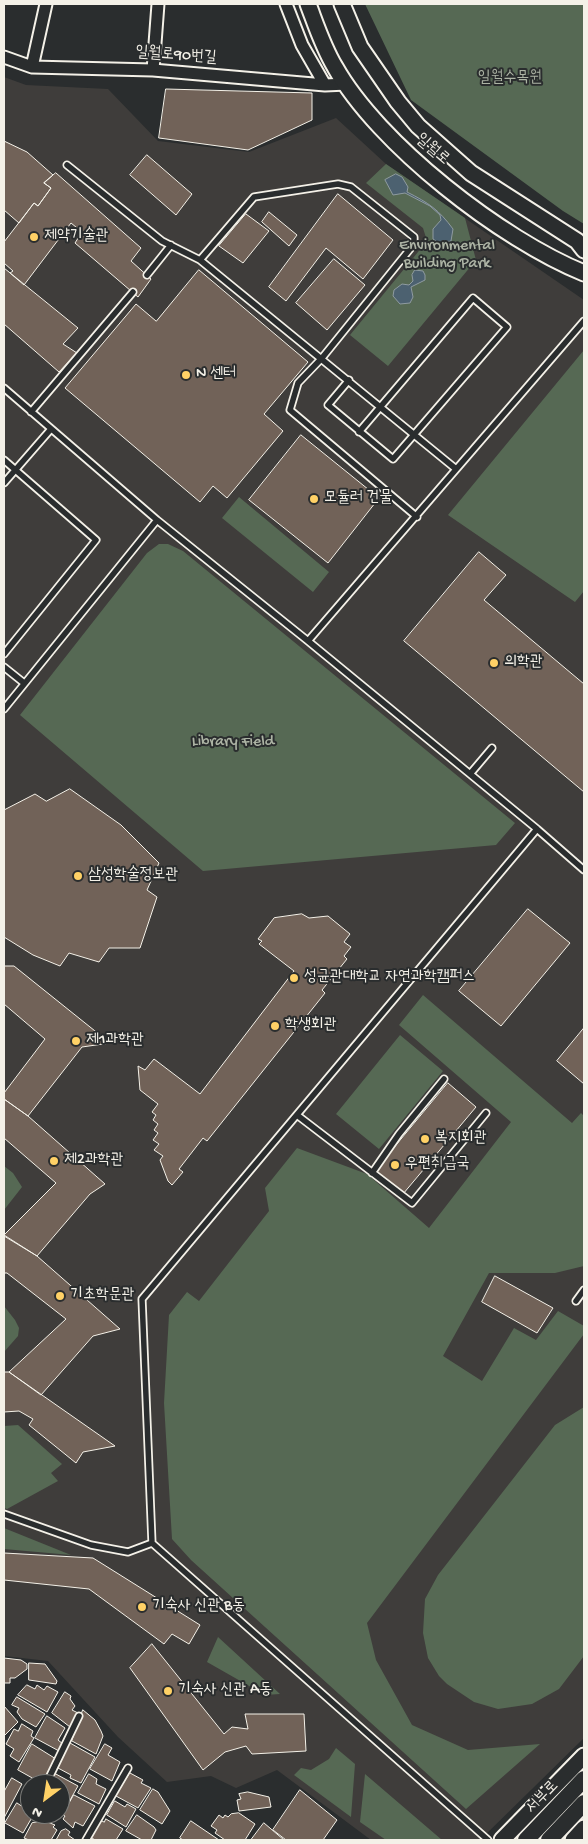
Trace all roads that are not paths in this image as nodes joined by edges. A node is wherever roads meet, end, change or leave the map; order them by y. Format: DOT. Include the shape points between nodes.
graph roads {
  1 [pos="46,4"];
  2 [pos="158,4"];
  3 [pos="286,4"];
  4 [pos="308,4"];
  5 [pos="342,4"];
  6 [pos="4,57"];
  7 [pos="32,67"];
  8 [pos="154,70"];
  9 [pos="347,84"];
  10 [pos="325,85"];
  11 [pos="67,165"];
  12 [pos="172,245"];
  13 [pos="584,250"];
  14 [pos="200,260"];
  15 [pos="584,273"];
  16 [pos="147,275"];
  17 [pos="133,292"];
  18 [pos="584,320"];
  19 [pos="322,358"];
  20 [pos="348,380"];
  21 [pos="4,388"];
  22 [pos="381,407"];
  23 [pos="31,412"];
  24 [pos="51,429"];
  25 [pos="359,432"];
  26 [pos="414,435"];
  27 [pos="4,460"];
  28 [pos="15,469"];
  29 [pos="456,469"];
  30 [pos="4,483"];
  31 [pos="417,517"];
  32 [pos="157,520"];
  33 [pos="308,641"];
  34 [pos="4,654"];
  35 [pos="4,667"];
  36 [pos="24,683"];
  37 [pos="4,709"];
  38 [pos="492,748"];
  39 [pos="470,774"];
  40 [pos="537,829"];
  41 [pos="584,870"];
  42 [pos="444,1079"];
  43 [pos="486,1113"];
  44 [pos="297,1115"];
  45 [pos="372,1173"];
  46 [pos="584,1290"];
  47 [pos="576,1301"];
  48 [pos="4,1514"];
  49 [pos="152,1543"];
  50 [pos="79,1716"];
  51 [pos="584,1756"];
  52 [pos="128,1768"];
  53 [pos="51,1774"];
  54 [pos="584,1779"];
  55 [pos="584,1803"];
  56 [pos="584,1828"];
  57 [pos="86,1840"];
  58 [pos="488,1840"];
  59 [pos="502,1840"];
  60 [pos="526,1840"];
  61 [pos="550,1840"];
  62 [pos="573,1840"];
  1 -- 7 [label="street"];
  2 -- 8 [label="street"];
  3 -- 10 [label="street" via="302,45"];
  4 -- 9 [label="street, 일월로" via="335,68"];
  5 -- 13 [label="street, 일월로" via="360,47 418,126 471,173 577,241"];
  6 -- 7 [label="street, 일월로90번길"];
  7 -- 8 [label="street, 일월로90번길"];
  8 -- 10 [label="street, 일월로90번길"];
  9 -- 10 [label="street, 일월로90번길"];
  9 -- 15 [label="street, 일월로" via="393,139 445,185 525,243"];
  11 -- 12 [label="lane" via="162,241"];
  12 -- 14 [label="lane"];
  12 -- 16 [label="lane"];
  14 -- 19 [label="lane"];
  14 -- 19 [label="lane" via="254,197 338,184 351,187 414,237 414,244"];
  17 -- 23 [label="lane"];
  18 -- 29 [label="lane"];
  19 -- 20 [label="lane"];
  19 -- 31 [label="lane" via="298,383 290,410"];
  20 -- 22 [label="lane"];
  20 -- 25 [label="lane" via="328,406"];
  21 -- 23 [label="lane"];
  22 -- 25 [label="lane"];
  22 -- 26 [label="lane"];
  22 -- 26 [label="lane" via="473,298 506,327"];
  23 -- 24 [label="lane"];
  24 -- 28 [label="lane"];
  24 -- 32 [label="lane"];
  25 -- 26 [label="lane" via="393,459"];
  26 -- 29 [label="lane"];
  27 -- 28 [label="lane"];
  28 -- 30 [label="lane"];
  28 -- 34 [label="lane" via="96,540"];
  29 -- 31 [label="lane"];
  31 -- 33 [label="lane"];
  32 -- 33 [label="lane"];
  32 -- 36 [label="lane"];
  33 -- 39 [label="lane"];
  35 -- 36 [label="lane"];
  36 -- 37 [label="lane"];
  38 -- 39 [label="lane"];
  39 -- 40 [label="lane"];
  40 -- 41 [label="lane"];
  40 -- 44 [label="lane"];
  42 -- 45 [label="lane"];
  43 -- 45 [label="lane" via="412,1203"];
  44 -- 45 [label="lane"];
  44 -- 49 [label="lane" via="142,1299"];
  46 -- 47 [label="lane"];
  48 -- 49 [label="lane" via="91,1544 128,1552"];
  49 -- 58 [label="lane"];
  50 -- 53 [label="lane"];
  51 -- 59 [label="street, 서부로"];
  52 -- 57 [label="lane"];
  54 -- 60 [label="main road, 서부로"];
  55 -- 61 [label="main road, 서부로"];
  56 -- 62 [label="street"];
}
